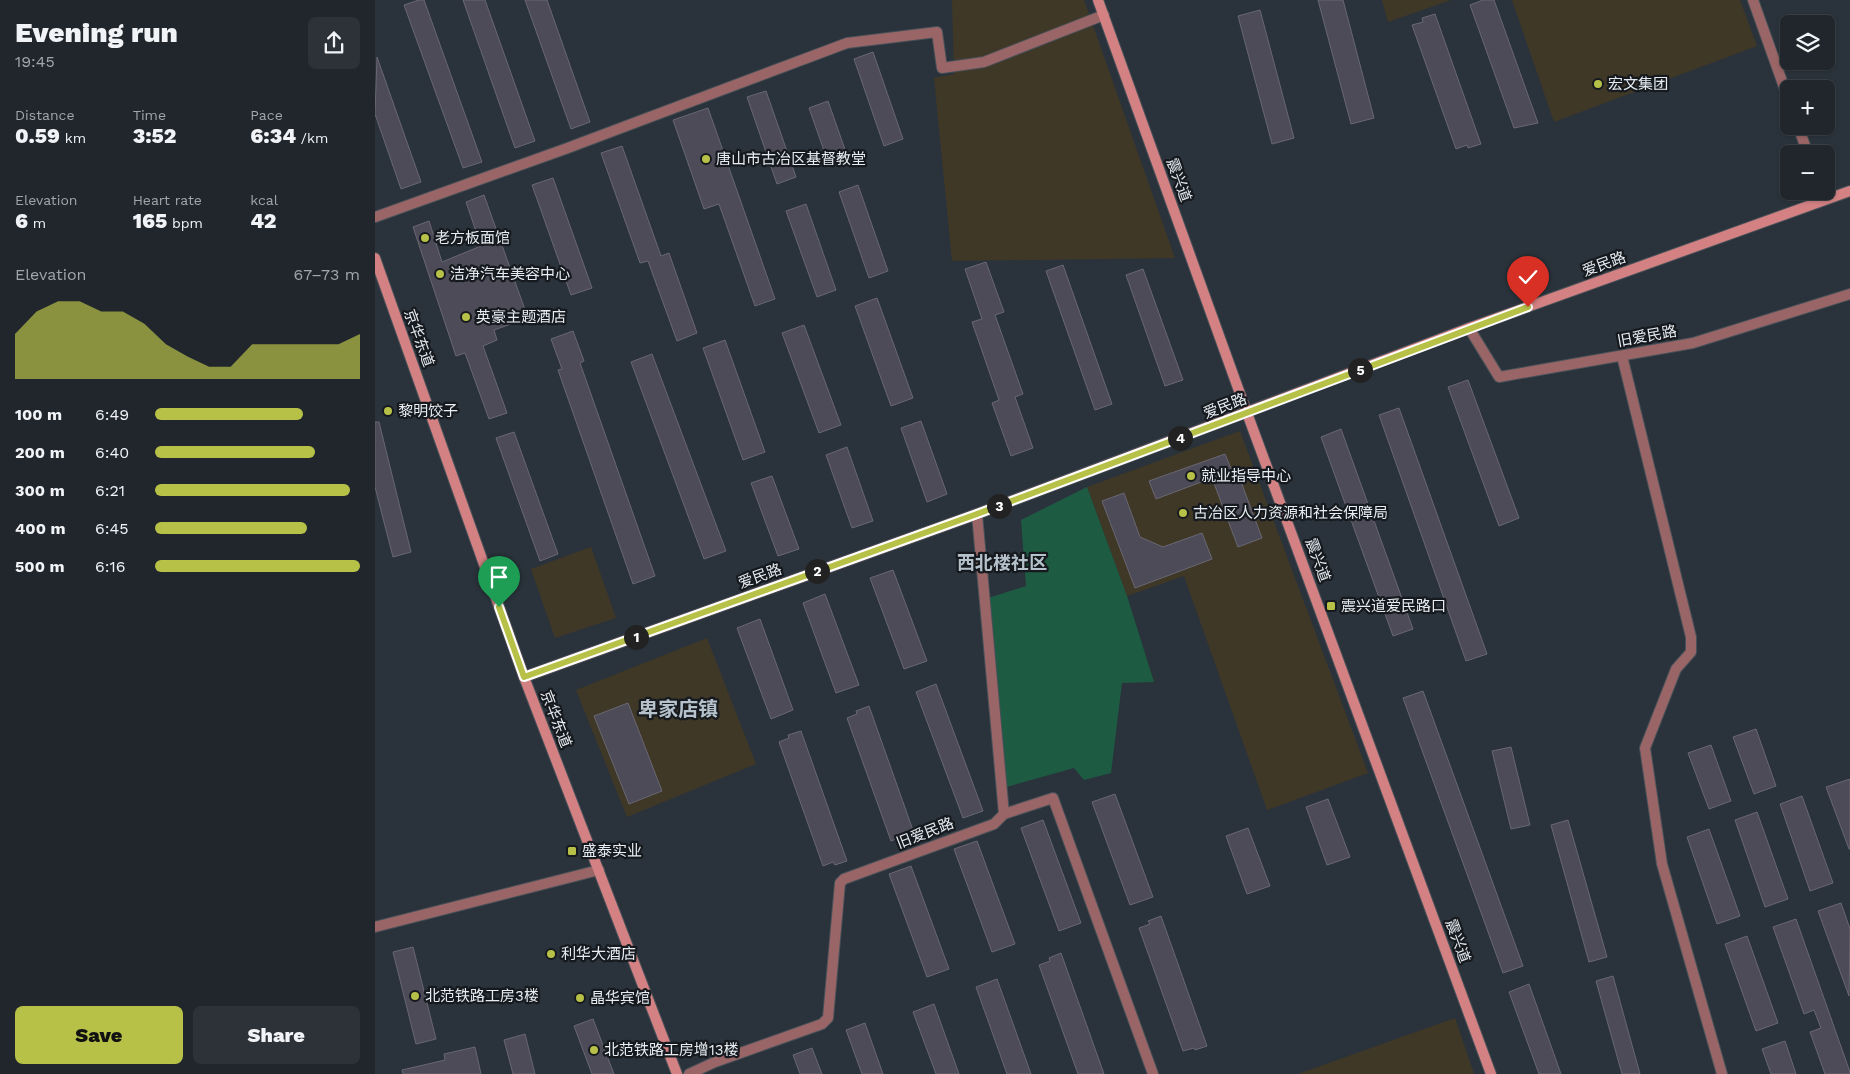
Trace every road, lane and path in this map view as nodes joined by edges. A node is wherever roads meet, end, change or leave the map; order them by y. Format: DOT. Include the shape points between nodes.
graph roads {
  1 [pos="1098,0"];
  2 [pos="1753,0"];
  3 [pos="1104,15"];
  4 [pos="1782,80"];
  5 [pos="1850,191"];
  6 [pos="1835,194"];
  7 [pos="1812,200"];
  8 [pos="375,217"];
  9 [pos="375,258"];
  10 [pos="1850,294"];
  11 [pos="1469,328"];
  12 [pos="1622,356"];
  13 [pos="1247,413"];
  14 [pos="977,514"];
  15 [pos="524,677"];
  16 [pos="1004,814"];
  17 [pos="599,870"];
  18 [pos="375,927"];
  19 [pos="677,1074"];
  20 [pos="689,1074"];
  21 [pos="1153,1074"];
  22 [pos="1491,1074"];
  23 [pos="1722,1074"];
  1 -- 3 [label="street, 震兴道"];
  2 -- 4 [label="street"];
  3 -- 8 [label="street" via="983,62 941,68 937,32 847,43"];
  3 -- 13 [label="street, 震兴道"];
  5 -- 6 [label="street, 爱民路"];
  7 -- 11 [label="street, 爱民路"];
  9 -- 15 [label="street, 京华东道"];
  10 -- 12 [label="street, 旧爱民路" via="1693,343"];
  11 -- 12 [label="street, 旧爱民路" via="1499,376"];
  11 -- 13 [label="street, 爱民路"];
  12 -- 23 [label="street" via="1691,637 1691,652 1676,669 1645,748 1662,864"];
  13 -- 14 [label="street, 爱民路"];
  13 -- 22 [label="street, 震兴道"];
  14 -- 15 [label="street, 爱民路"];
  14 -- 16 [label="street"];
  15 -- 17 [label="street, 京华东道"];
  16 -- 20 [label="street, 旧爱民路" via="995,824 844,879 840,883 828,1018 822,1024"];
  16 -- 21 [label="street" via="1053,798"];
  17 -- 18 [label="street"];
  17 -- 19 [label="street, 京华东道"];
}
